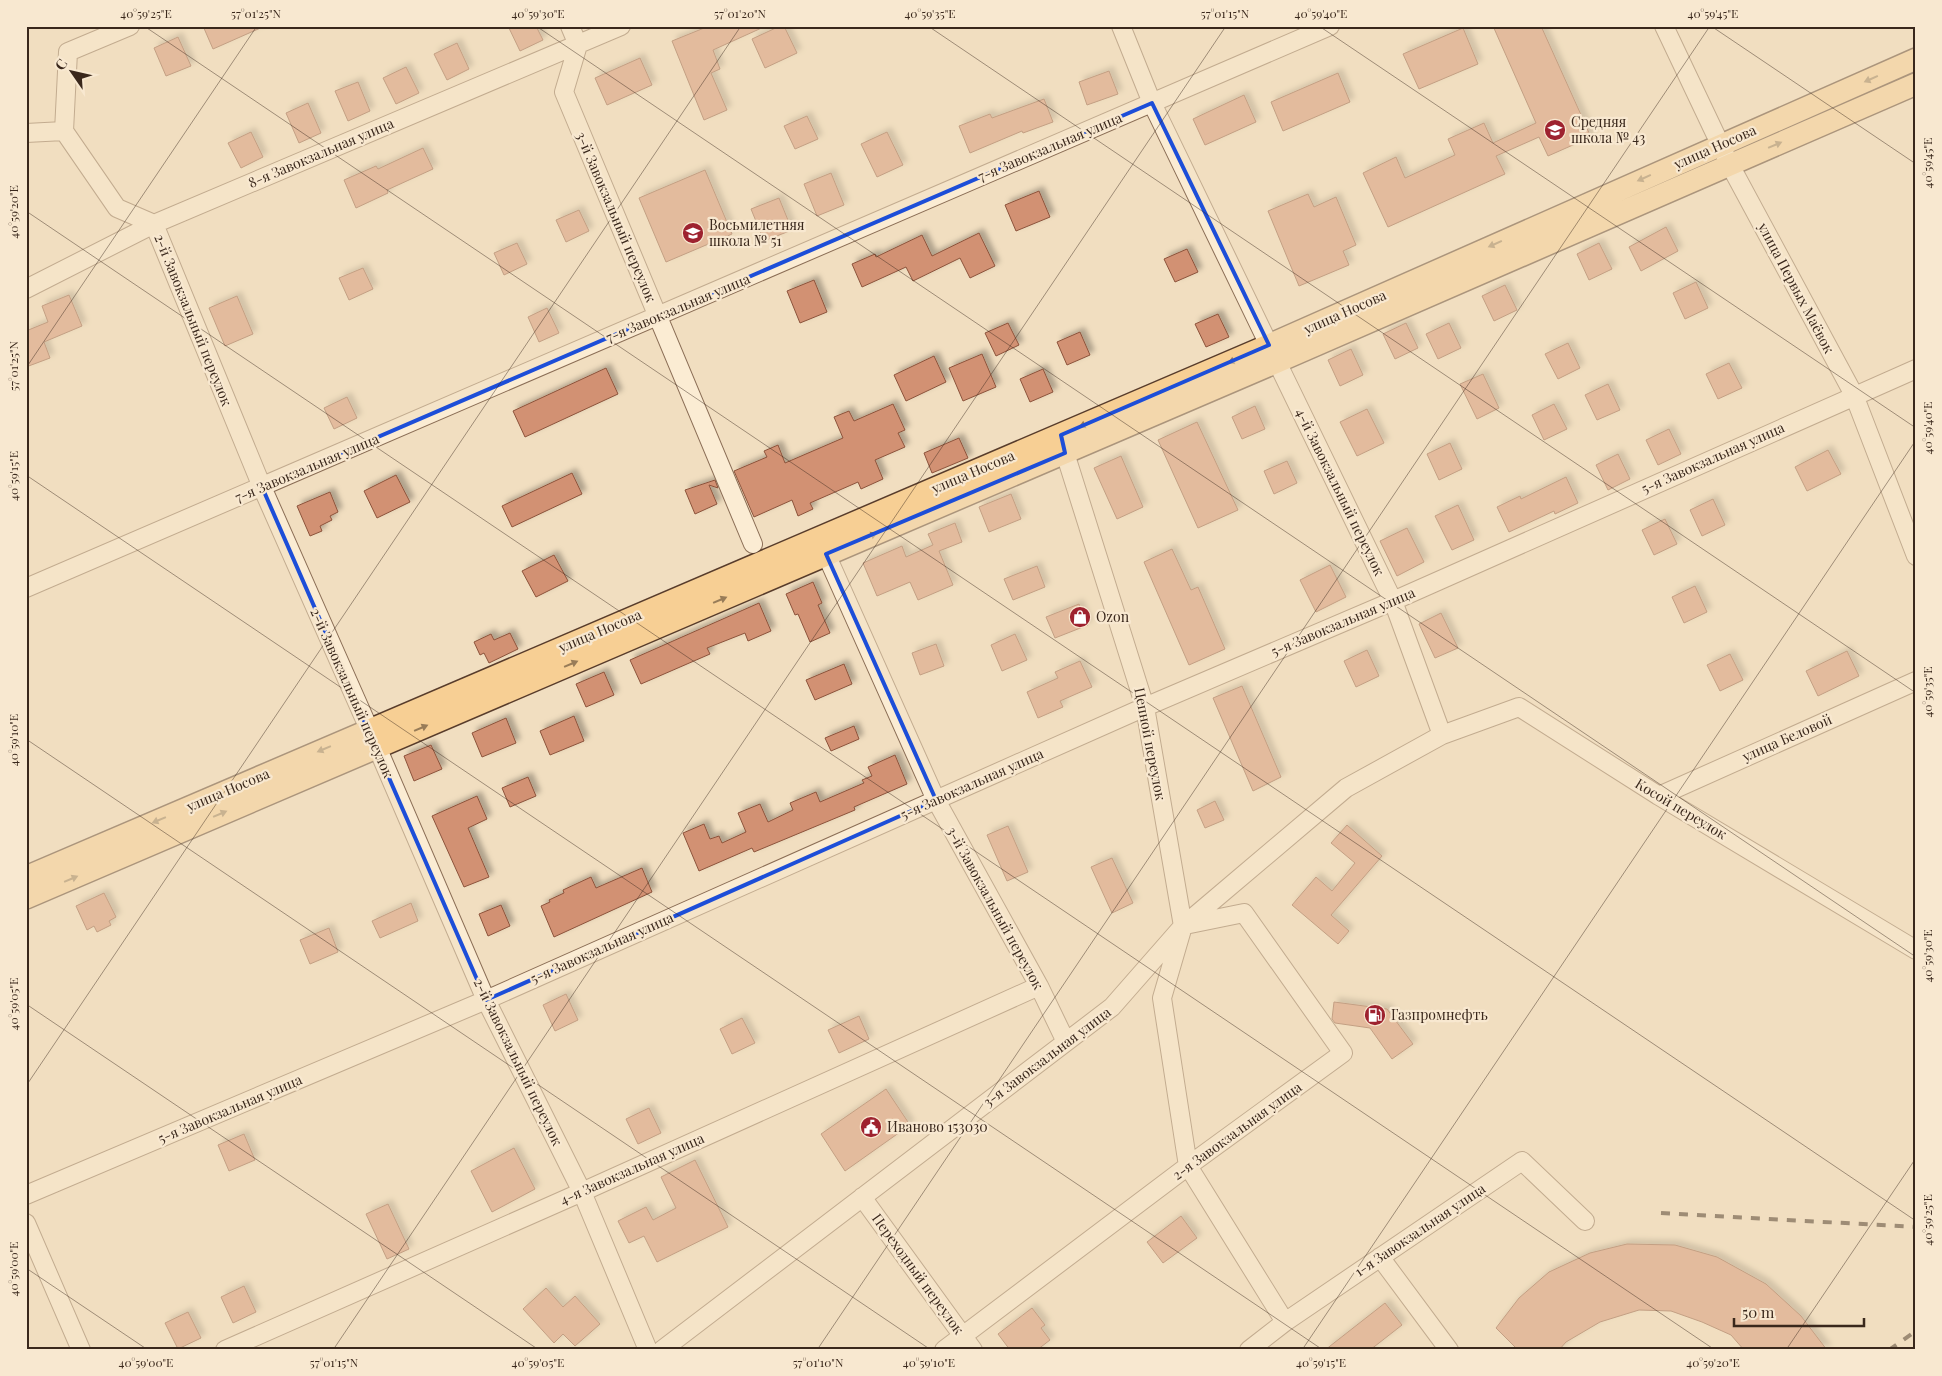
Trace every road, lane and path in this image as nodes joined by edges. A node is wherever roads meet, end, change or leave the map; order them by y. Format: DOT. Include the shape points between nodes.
graph roads {
  1 [pos="130,26"];
  2 [pos="570,26"];
  3 [pos="621,26"];
  4 [pos="1121,26"];
  5 [pos="1330,26"];
  6 [pos="1664,26"];
  7 [pos="578,45"];
  8 [pos="1916,59"];
  9 [pos="1916,84"];
  10 [pos="1152,103"];
  11 [pos="64,131"];
  12 [pos="26,133"];
  13 [pos="1720,144"];
  14 [pos="1730,165"];
  15 [pos="154,224"];
  16 [pos="26,289"];
  17 [pos="657,317"];
  18 [pos="1273,354"];
  19 [pos="1916,368"];
  20 [pos="1854,395"];
  21 [pos="1063,444"];
  22 [pos="262,488"];
  23 [pos="753,544"];
  24 [pos="822,546"];
  25 [pos="1916,556"];
  26 [pos="26,588"];
  27 [pos="1393,600"];
  28 [pos="1916,681"];
  29 [pos="1145,707"];
  30 [pos="1442,735"];
  31 [pos="373,738"];
  32 [pos="1659,796"];
  33 [pos="936,800"];
  34 [pos="26,877"];
  35 [pos="26,898"];
  36 [pos="1182,926"];
  37 [pos="1916,950"];
  38 [pos="1039,986"];
  39 [pos="486,1000"];
  40 [pos="1066,1042"];
  41 [pos="1188,1166"];
  42 [pos="582,1192"];
  43 [pos="26,1195"];
  44 [pos="862,1197"];
  45 [pos="1585,1220"];
  46 [pos="26,1223"];
  47 [pos="1380,1257"];
  48 [pos="1285,1322"];
  49 [pos="963,1336"];
  50 [pos="81,1350"];
  51 [pos="225,1350"];
  52 [pos="648,1350"];
  53 [pos="662,1350"];
  54 [pos="944,1350"];
  55 [pos="973,1350"];
  56 [pos="1249,1350"];
  57 [pos="1449,1350"];
  1 -- 11 [label="street" via="68,52"];
  2 -- 7 [label="street"];
  3 -- 7 [label="street, 8-я Завокзальная улица"];
  4 -- 10 [label="street, 4-й Завокзальный переулок"];
  5 -- 10 [label="street, 7-я Завокзальная улица"];
  6 -- 13 [label="street, улица Первых Маёвок"];
  7 -- 15 [label="street, 8-я Завокзальная улица"];
  7 -- 17 [label="street, 3-й Завокзальный переулок" via="564,92"];
  8 -- 13 [label="main road, улица Носова, one-way"];
  14 -- 9 [label="main road, улица Носова, one-way"];
  10 -- 17 [label="street, 7-я Завокзальная улица"];
  10 -- 18 [label="street, 4-й Завокзальный переулок"];
  11 -- 12 [label="street"];
  11 -- 15 [label="street, 2-й Завокзальный переулок" via="117,208"];
  13 -- 14 [label="street, улица Первых Маёвок"];
  13 -- 18 [label="main road, улица Носова, one-way"];
  14 -- 18 [label="main road, улица Носова"];
  14 -- 20 [label="street, улица Первых Маёвок"];
  15 -- 16 [label="street, 8-я Завокзальная улица"];
  15 -- 22 [label="street, 2-й Завокзальный переулок"];
  17 -- 22 [label="street, 7-я Завокзальная улица"];
  17 -- 23 [label="street, 3-й Завокзальный переулок"];
  18 -- 21 [label="main road, улица Носова"];
  18 -- 27 [label="street, 4-й Завокзальный переулок"];
  19 -- 20 [label="street, 5-я Завокзальная улица"];
  20 -- 25 [label="street, улица Первых Маёвок"];
  20 -- 27 [label="street, 5-я Завокзальная улица"];
  21 -- 24 [label="main road, улица Носова"];
  21 -- 29 [label="street, Цепной переулок"];
  22 -- 26 [label="street, 7-я Завокзальная улица"];
  22 -- 31 [label="street, 2-й Завокзальный переулок"];
  24 -- 31 [label="main road, улица Носова"];
  24 -- 33 [label="street, 3-й Завокзальный переулок"];
  27 -- 29 [label="street, 5-я Завокзальная улица"];
  27 -- 30 [label="street, 4-й Завокзальный переулок"];
  28 -- 32 [label="street, улица Беловой"];
  29 -- 33 [label="street, 5-я Завокзальная улица"];
  29 -- 36 [label="street, Цепной переулок"];
  30 -- 32 [label="street, Косой переулок" via="1519,707"];
  30 -- 36 [label="street, 3-я Завокзальная улица" via="1346,788"];
  31 -- 34 [label="main road, улица Носова, one-way"];
  35 -- 31 [label="main road, улица Носова, one-way"];
  31 -- 39 [label="street, 2-й Завокзальный переулок"];
  32 -- 37 [label="street, Косой переулок"];
  33 -- 38 [label="street, 3-й Завокзальный переулок"];
  33 -- 39 [label="street, 5-я Завокзальная улица"];
  36 -- 40 [label="street, 3-я Завокзальная улица" via="1112,1007"];
  36 -- 41 [label="street" via="1162,998"];
  36 -- 41 [label="street, 2-я Завокзальная улица" via="1244,914 1343,1053"];
  38 -- 40 [label="street, 3-й Завокзальный переулок"];
  38 -- 42 [label="street, 4-я Завокзальная улица"];
  39 -- 42 [label="street, 2-й Завокзальный переулок"];
  39 -- 43 [label="street, 5-я Завокзальная улица"];
  40 -- 44 [label="street, 3-я Завокзальная улица"];
  41 -- 48 [label="street"];
  41 -- 49 [label="street, 2-я Завокзальная улица"];
  42 -- 51 [label="street, 4-я Завокзальная улица"];
  42 -- 52 [label="street, 2-й Завокзальный переулок"];
  44 -- 49 [label="street, Переходный переулок"];
  44 -- 53 [label="street, 3-я Завокзальная улица"];
  45 -- 47 [label="street, 1-я Завокзальная улица" via="1522,1161"];
  46 -- 50 [label="street"];
  47 -- 48 [label="street, 1-я Завокзальная улица"];
  47 -- 57 [label="street"];
  48 -- 56 [label="street, 1-я Завокзальная улица"];
  49 -- 54 [label="street, 2-я Завокзальная улица"];
  49 -- 55 [label="street, Переходный переулок"];
}
